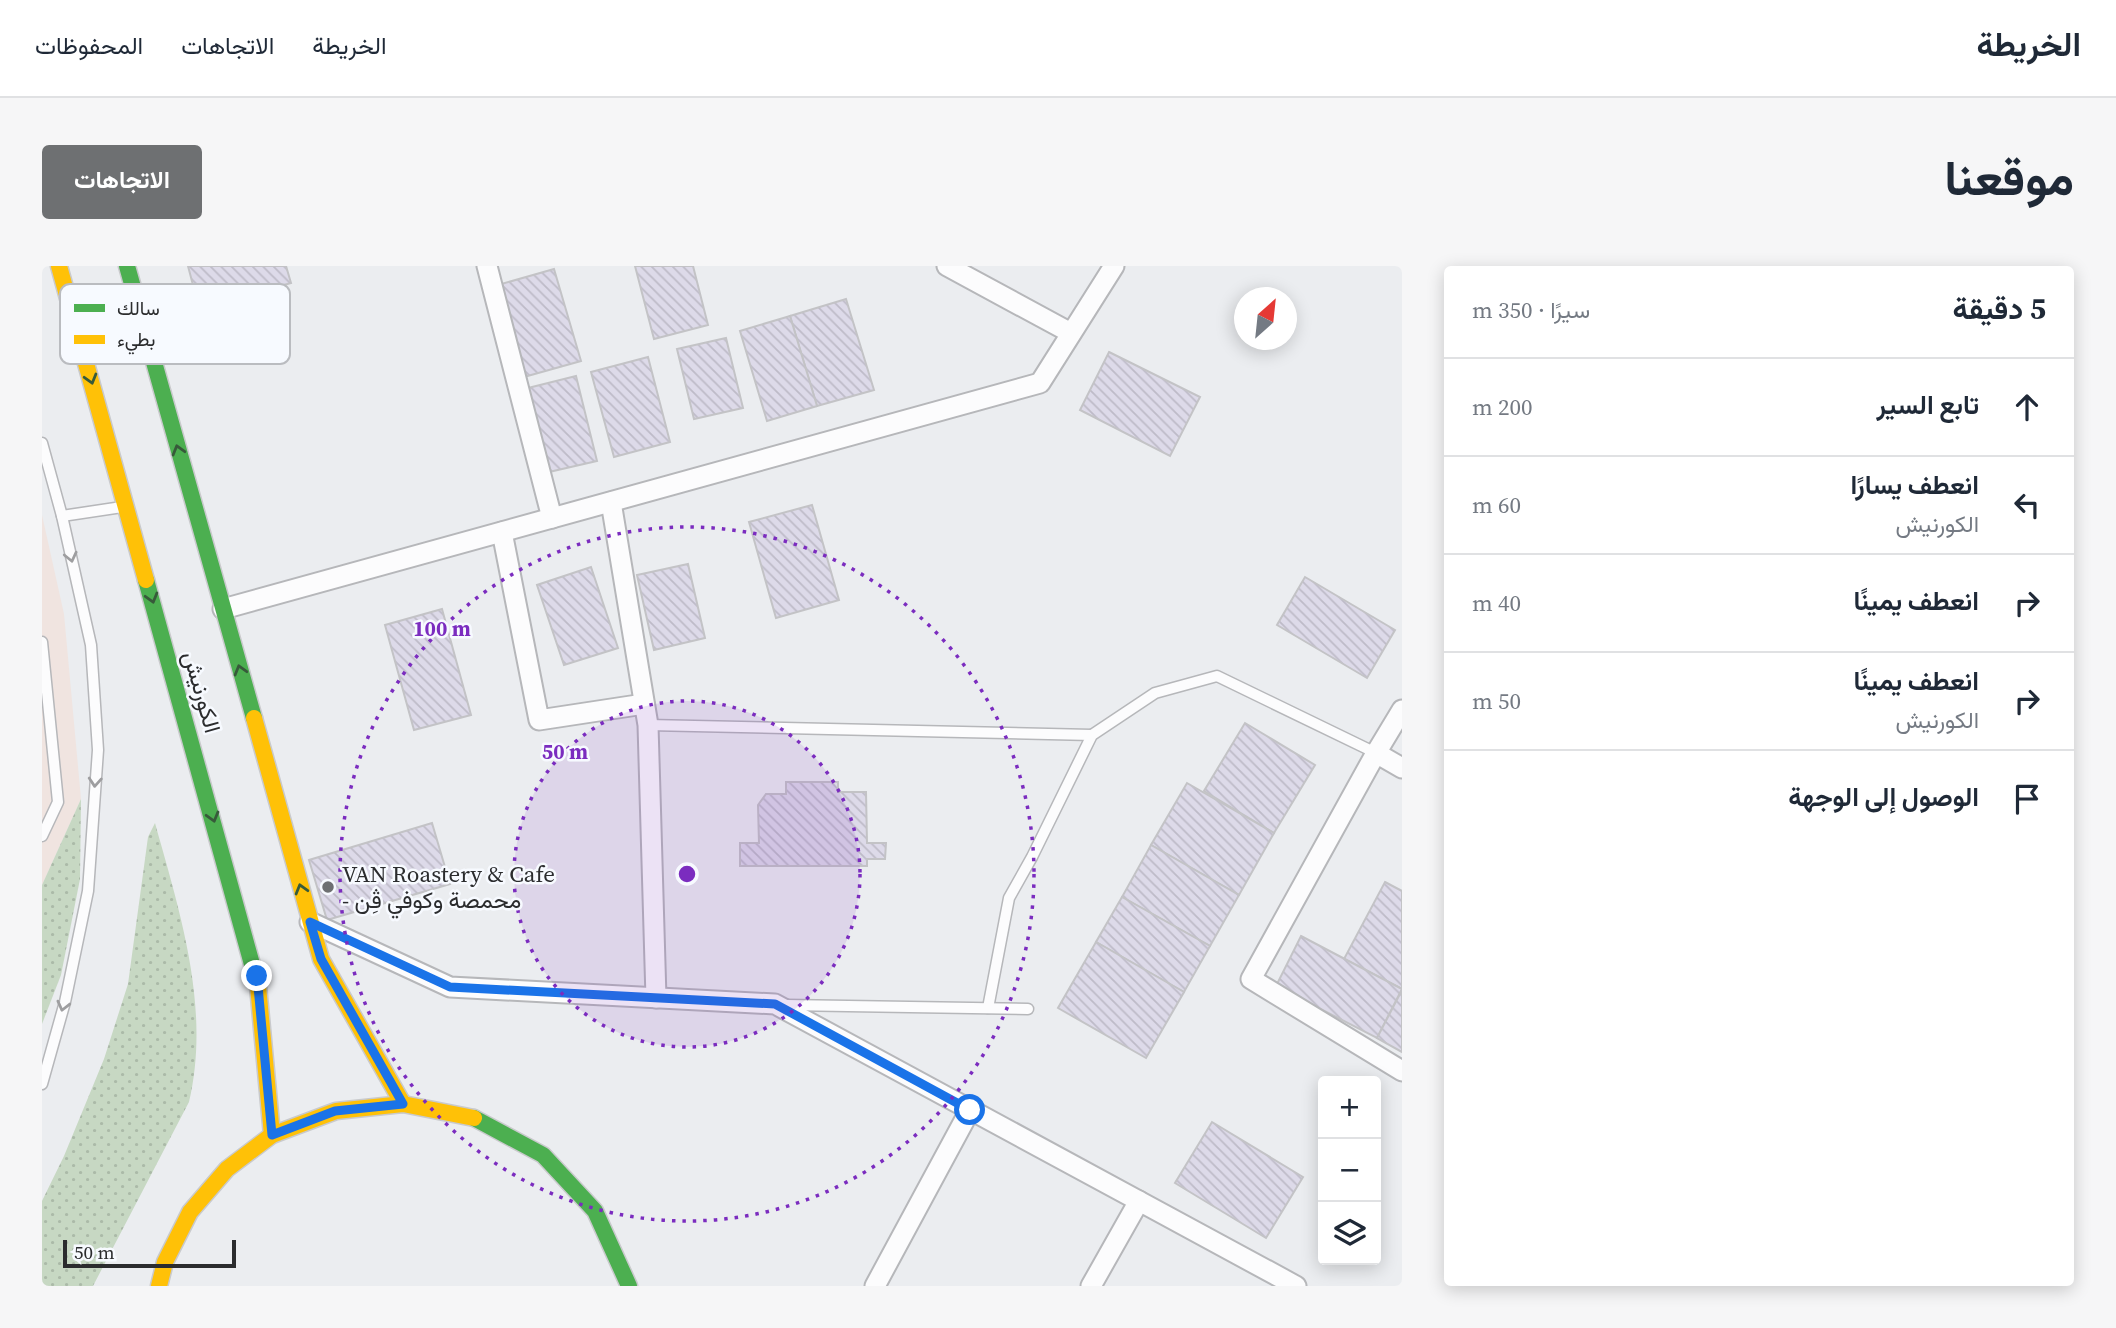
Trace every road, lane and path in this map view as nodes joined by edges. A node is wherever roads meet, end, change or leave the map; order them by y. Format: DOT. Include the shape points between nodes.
graph roads {
  1 [pos="59,266"];
  2 [pos="127,266"];
  3 [pos="486,266"];
  4 [pos="947,266"];
  5 [pos="1114,266"];
  6 [pos="64,284"];
  7 [pos="132,284"];
  8 [pos="1072,333"];
  9 [pos="86,364"];
  10 [pos="154,364"];
  11 [pos="42,443"];
  12 [pos="611,502"];
  13 [pos="126,506"];
  14 [pos="62,516"];
  15 [pos="552,518"];
  16 [pos="502,532"];
  17 [pos="223,609"];
  18 [pos="42,642"];
  19 [pos="644,704"];
  20 [pos="1402,710"];
  21 [pos="648,725"];
  22 [pos="1092,736"];
  23 [pos="1376,753"];
  24 [pos="1402,768"];
  25 [pos="42,836"];
  26 [pos="310,922"];
  27 [pos="656,998"];
  28 [pos="775,1004"];
  29 [pos="988,1008"];
  30 [pos="1028,1009"];
  31 [pos="1402,1071"];
  32 [pos="42,1084"];
  33 [pos="403,1104"];
  34 [pos="970,1110"];
  35 [pos="272,1135"];
  36 [pos="1139,1201"];
  37 [pos="159,1286"];
  38 [pos="629,1286"];
  39 [pos="875,1286"];
  40 [pos="1091,1286"];
  41 [pos="1296,1286"];
  1 -- 6 [label="main road, الكورنيش, one-way"];
  7 -- 2 [label="main road, الكورنيش, one-way"];
  3 -- 15 [label="street"];
  4 -- 8 [label="street"];
  5 -- 8 [label="street"];
  8 -- 12 [label="street" via="1040,383"];
  9 -- 13 [label="main road, الكورنيش, one-way"];
  17 -- 10 [label="main road, الكورنيش, one-way"];
  11 -- 14 [label="lane"];
  12 -- 15 [label="street"];
  12 -- 19 [label="street"];
  13 -- 14 [label="lane"];
  13 -- 35 [label="main road, الكورنيش, one-way" via="257,976"];
  14 -- 32 [label="lane, one-way" via="91,645 97,750 88,891"];
  15 -- 16 [label="street"];
  16 -- 17 [label="street"];
  16 -- 19 [label="street" via="539,720"];
  26 -- 17 [label="main road, الكورنيش, one-way"];
  18 -- 25 [label="lane" via="58,802"];
  19 -- 21 [label="street"];
  20 -- 23 [label="street"];
  21 -- 22 [label="lane"];
  21 -- 27 [label="street"];
  22 -- 23 [label="lane" via="1155,693 1217,676"];
  22 -- 29 [label="lane" via="1009,898"];
  23 -- 24 [label="street"];
  23 -- 31 [label="street" via="1251,979"];
  26 -- 27 [label="street" via="450,987"];
  26 -- 33 [label="main road, الكورنيش" via="321,959"];
  27 -- 28 [label="street"];
  28 -- 29 [label="lane"];
  28 -- 34 [label="street"];
  29 -- 30 [label="lane"];
  33 -- 35 [label="main road" via="335,1111"];
  33 -- 38 [label="main road" via="477,1119 543,1155 595,1211"];
  34 -- 36 [label="street"];
  34 -- 39 [label="street"];
  35 -- 37 [label="main road" via="227,1169 190,1212 164,1262"];
  36 -- 40 [label="street"];
  36 -- 41 [label="street"];
}
